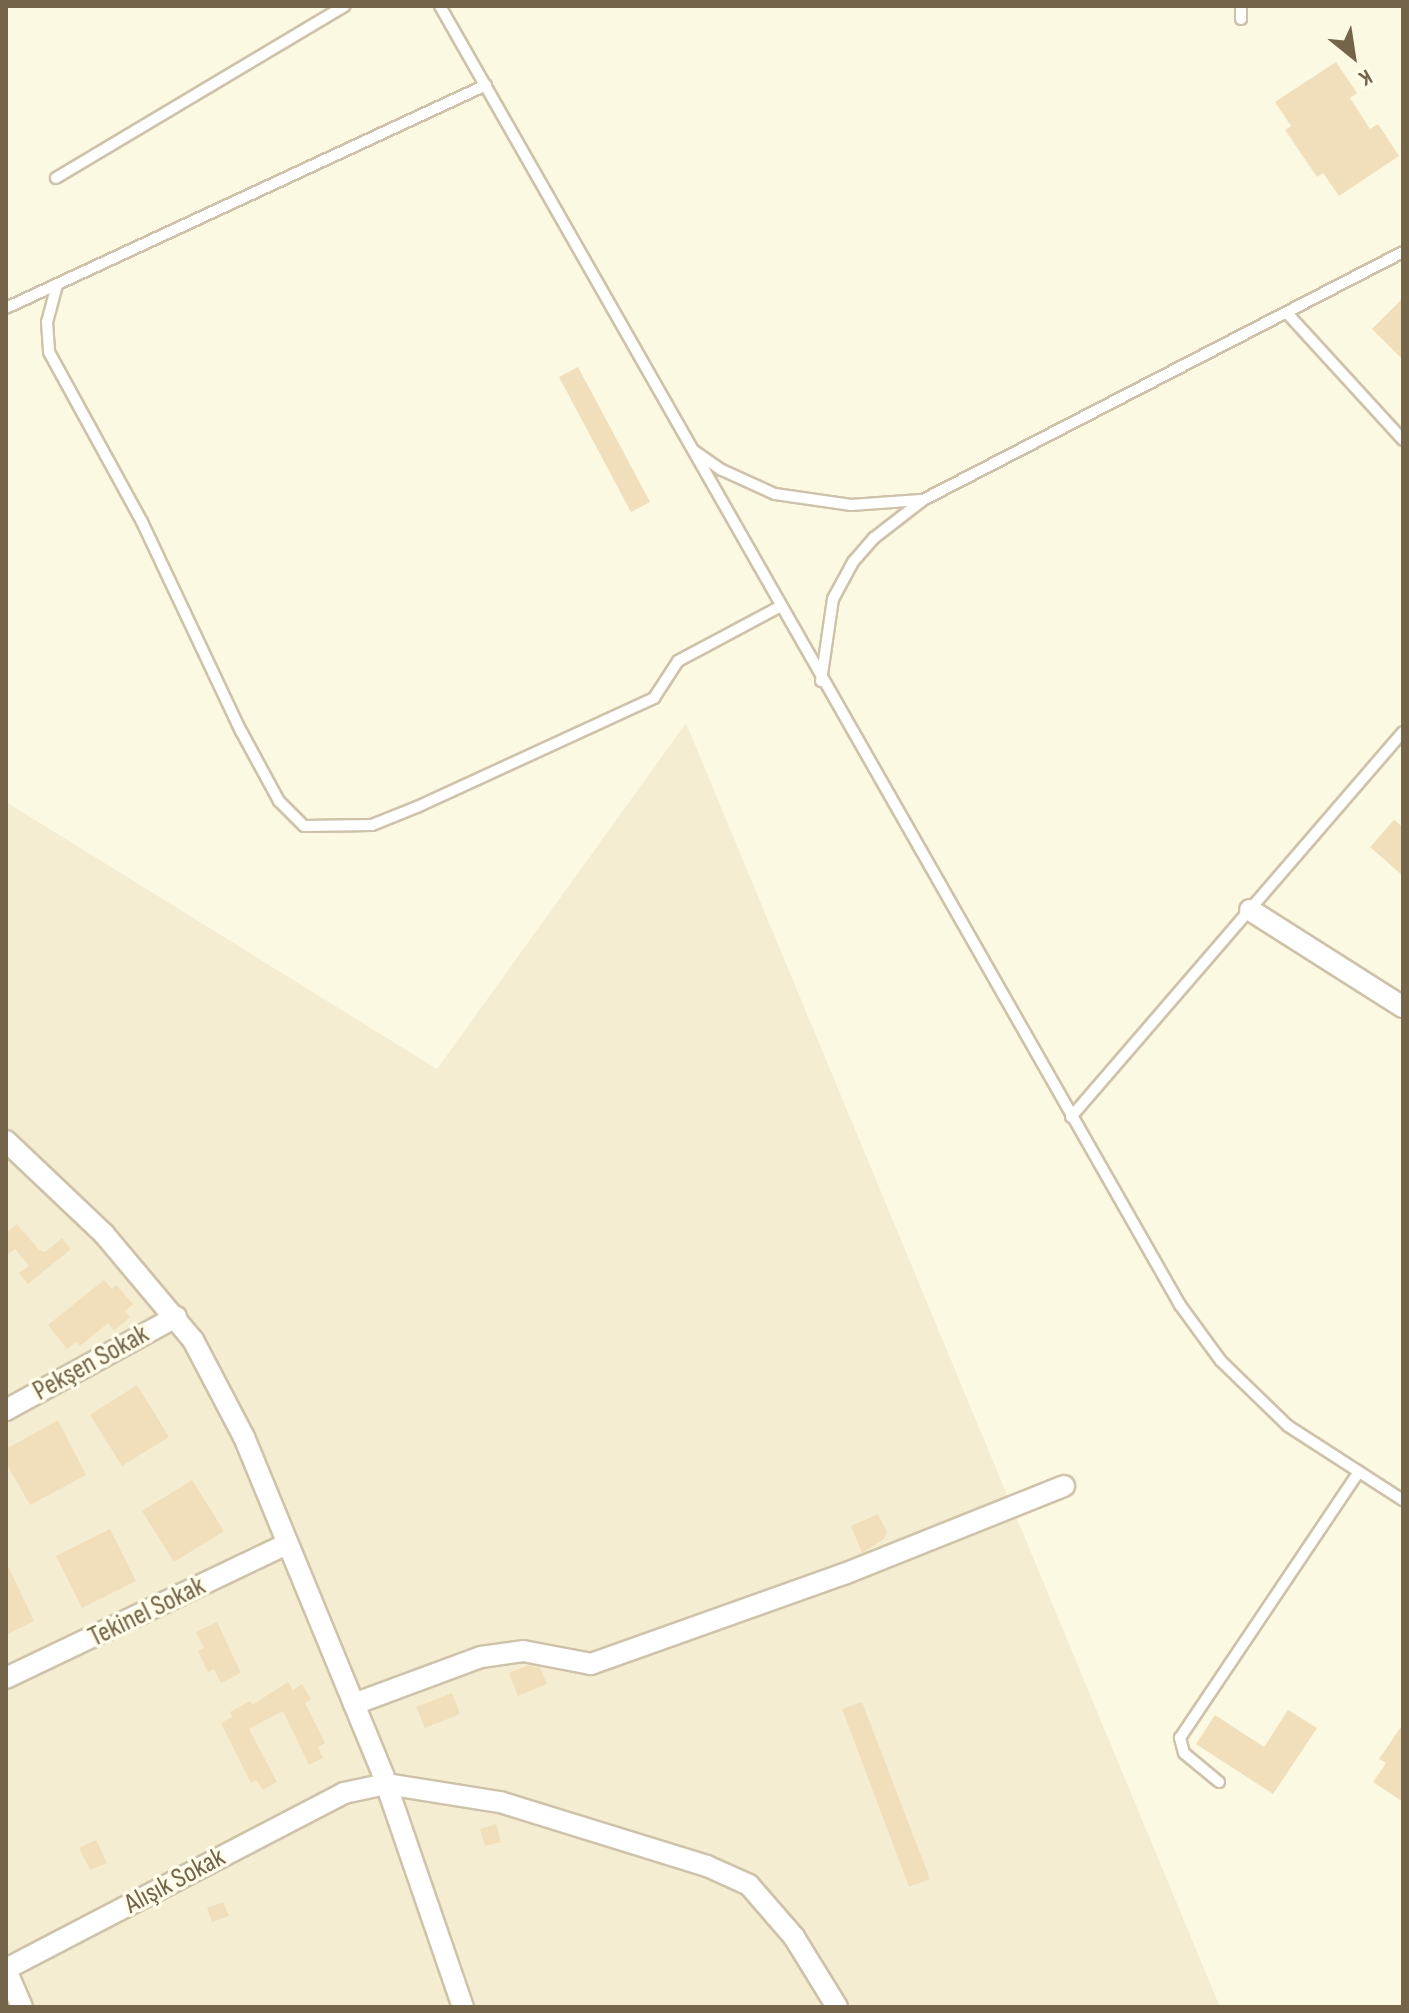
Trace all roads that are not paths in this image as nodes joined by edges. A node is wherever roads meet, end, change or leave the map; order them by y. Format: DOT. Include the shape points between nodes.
graph roads {
  1 [pos="345,6"];
  2 [pos="440,6"];
  3 [pos="1241,6"];
  4 [pos="1241,19"];
  5 [pos="486,85"];
  6 [pos="56,178"];
  7 [pos="1403,252"];
  8 [pos="57,285"];
  9 [pos="6,308"];
  10 [pos="1287,313"];
  11 [pos="1403,440"];
  12 [pos="691,448"];
  13 [pos="923,500"];
  14 [pos="779,607"];
  15 [pos="821,681"];
  16 [pos="1403,732"];
  17 [pos="1250,910"];
  18 [pos="1403,1007"];
  19 [pos="1071,1117"];
  20 [pos="6,1141"];
  21 [pos="176,1317"];
  22 [pos="6,1410"];
  23 [pos="1359,1472"];
  24 [pos="1064,1486"];
  25 [pos="1403,1500"];
  26 [pos="287,1544"];
  27 [pos="6,1678"];
  28 [pos="354,1704"];
  29 [pos="1219,1782"];
  30 [pos="386,1784"];
  31 [pos="6,1970"];
  32 [pos="22,2007"];
  33 [pos="463,2007"];
  34 [pos="837,2007"];
  1 -- 6 [label="lane"];
  2 -- 5 [label="lane"];
  3 -- 4 [label="lane"];
  5 -- 8 [label="lane"];
  5 -- 12 [label="lane"];
  7 -- 10 [label="lane"];
  8 -- 9 [label="lane"];
  8 -- 14 [label="lane" via="47,322 49,352 142,522 241,731 279,801 304,826 372,825 501,769 654,698 678,661"];
  10 -- 11 [label="lane"];
  10 -- 13 [label="lane"];
  12 -- 13 [label="lane" via="722,470 775,494 851,505"];
  12 -- 14 [label="lane"];
  13 -- 15 [label="lane" via="874,538 853,562 833,599"];
  14 -- 15 [label="lane"];
  15 -- 19 [label="lane"];
  16 -- 17 [label="lane"];
  17 -- 18 [label="street"];
  17 -- 19 [label="lane"];
  19 -- 23 [label="lane" via="1180,1305 1221,1361 1288,1426"];
  20 -- 21 [label="street" via="104,1234"];
  21 -- 22 [label="street, Pekşen Sokak"];
  21 -- 26 [label="street" via="244,1437"];
  23 -- 25 [label="lane"];
  23 -- 29 [label="lane" via="1180,1738 1184,1753"];
  24 -- 28 [label="street" via="844,1574 591,1664 523,1651 481,1657"];
  26 -- 27 [label="street, Tekinel Sokak"];
  26 -- 28 [label="street"];
  28 -- 30 [label="street"];
  30 -- 31 [label="street, Alışık Sokak" via="344,1793"];
  30 -- 33 [label="street"];
  30 -- 34 [label="street" via="500,1802 677,1856 749,1885 794,1937"];
  31 -- 32 [label="street"];
}
